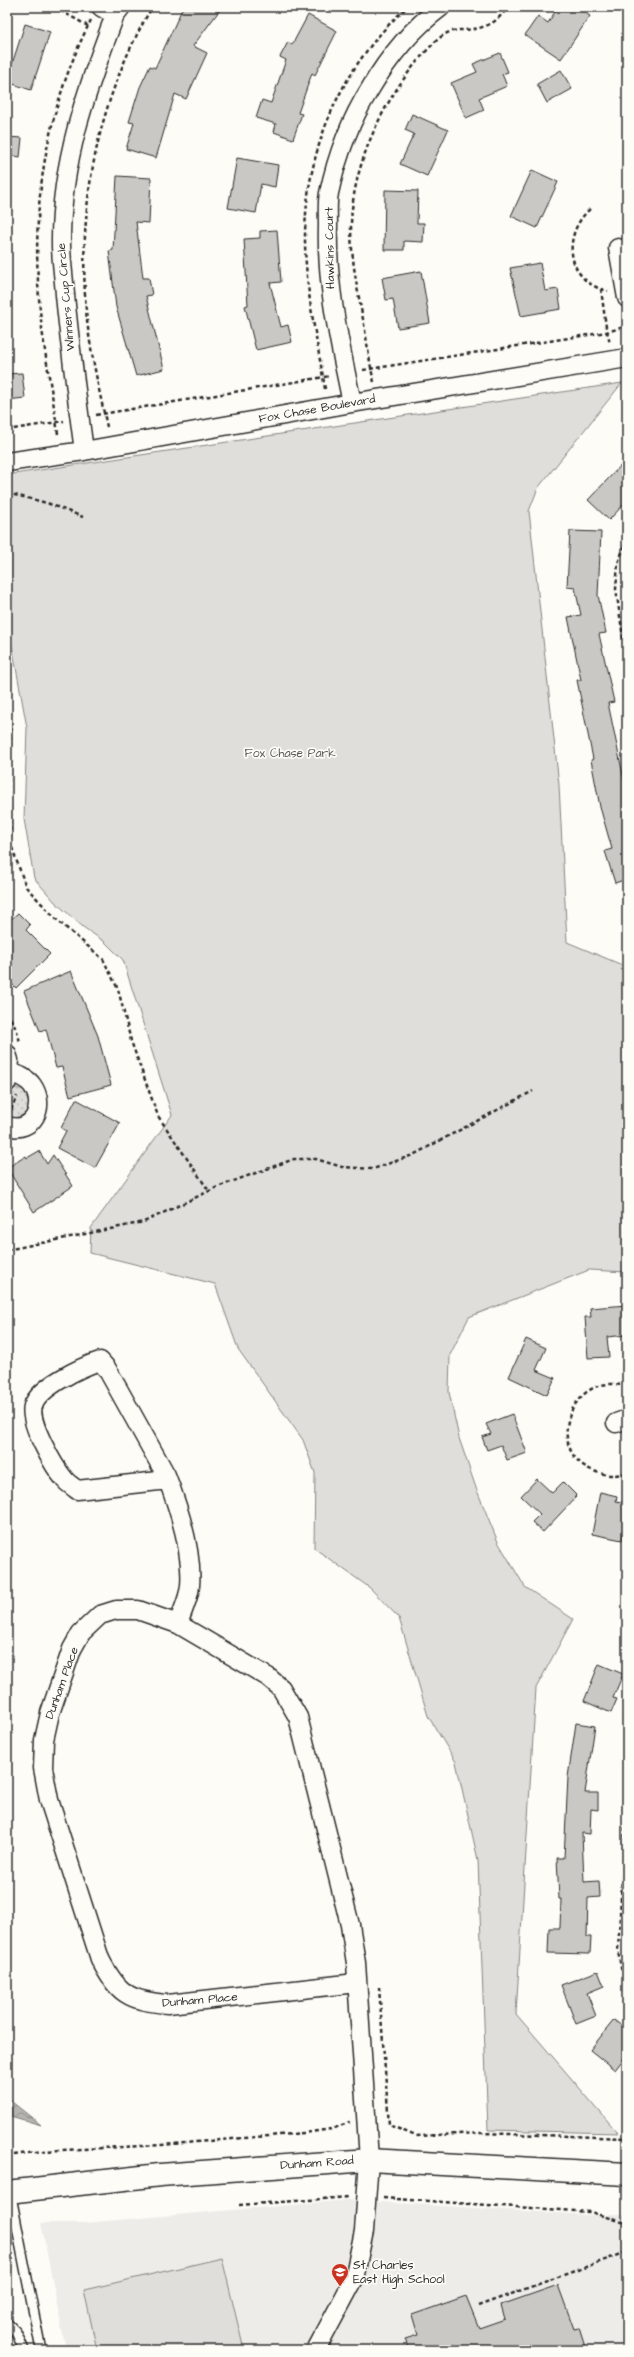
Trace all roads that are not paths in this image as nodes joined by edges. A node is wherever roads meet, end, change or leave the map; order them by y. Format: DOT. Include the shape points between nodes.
graph roads {
  1 [pos="441,7"];
  2 [pos="112,10"];
  3 [pos="618,248"];
  4 [pos="626,295"];
  5 [pos="627,358"];
  6 [pos="352,403"];
  7 [pos="84,451"];
  8 [pos="7,462"];
  9 [pos="7,1054"];
  10 [pos="7,1077"];
  11 [pos="7,1126"];
  12 [pos="168,1480"];
  13 [pos="178,1624"];
  14 [pos="356,1983"];
  15 [pos="369,2160"];
  16 [pos="627,2174"];
  17 [pos="9,2192"];
  18 [pos="7,2324"];
  19 [pos="24,2350"];
  20 [pos="41,2350"];
  21 [pos="316,2350"];
  1 -- 6 [label="street, Hawkins Court" via="407,38 379,72 367,92 343,142 329,194 327,249 331,293"];
  2 -- 7 [label="street, Winners Cup Circle" via="76,125 64,197 60,244 70,348"];
  3 -- 4 [label="street"];
  5 -- 6 [label="street, Fox Chase Boulevard"];
  6 -- 7 [label="street, Fox Chase Boulevard"];
  7 -- 8 [label="street, Fox Chase Boulevard"];
  9 -- 10 [label="street"];
  10 -- 11 [label="street" via="21,1076 32,1084 40,1099 37,1114 27,1125 16,1129"];
  12 -- 12 [label="street" via="107,1369 100,1362 83,1367 40,1393 31,1411 36,1432 65,1481 77,1490"];
  12 -- 13 [label="street" via="176,1500 190,1569 190,1587"];
  13 -- 14 [label="street, Dunham Place" via="268,1677 281,1688 298,1717 350,1925 356,1963"];
  13 -- 14 [label="street, Dunham Place" via="138,1610 116,1610 100,1615 82,1633 72,1649 50,1713 44,1740 44,1768 49,1800 100,1959 112,1981 128,1996 152,2003 168,2004"];
  14 -- 15 [label="street, Dunham Place"];
  15 -- 16 [label="street, Dunham Road"];
  15 -- 17 [label="street, Dunham Road" via="160,2175"];
  15 -- 21 [label="street, Dunham Place" via="364,2231 354,2280"];
  17 -- 20 [label="lane"];
  18 -- 19 [label="lane" via="16,2332"];
}
